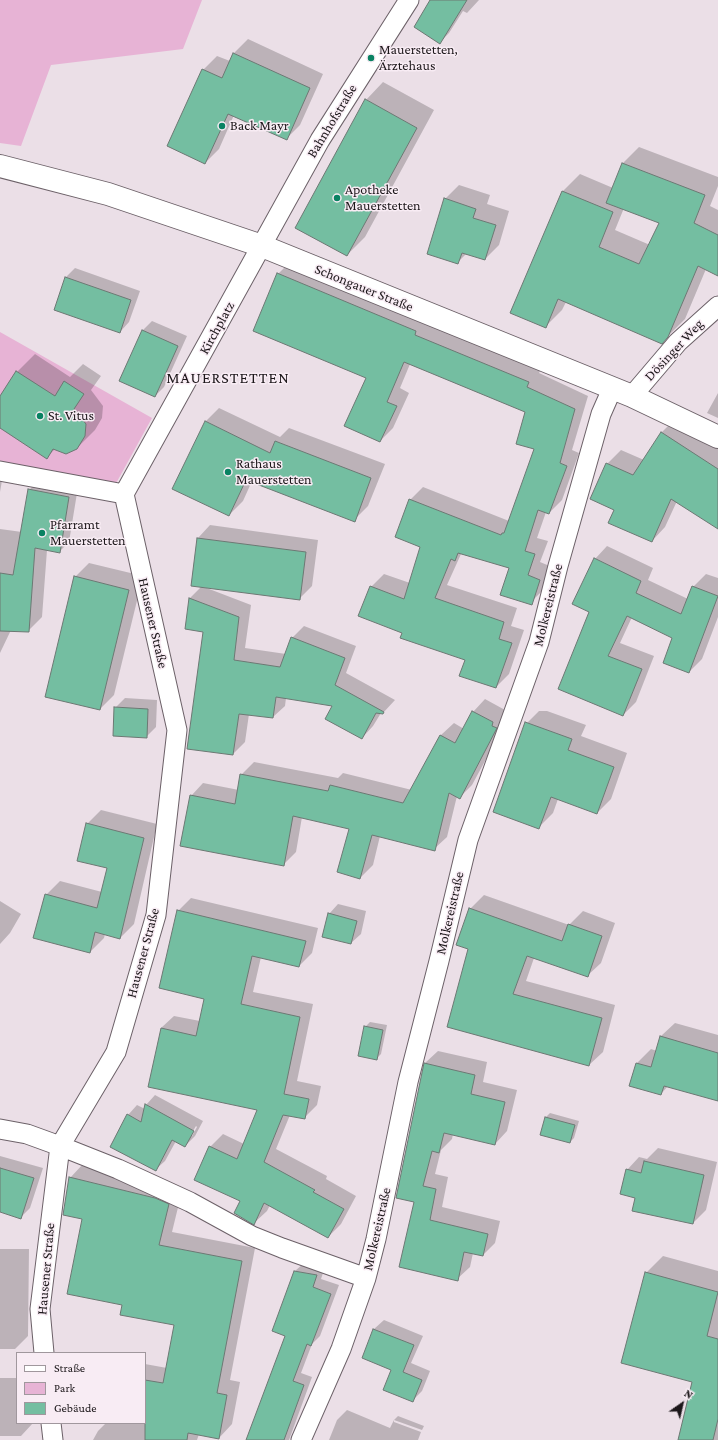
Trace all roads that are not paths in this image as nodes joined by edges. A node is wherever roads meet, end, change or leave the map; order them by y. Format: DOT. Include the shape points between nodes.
graph roads {
  1 [pos="409,0"];
  2 [pos="0,166"];
  3 [pos="262,246"];
  4 [pos="718,306"];
  5 [pos="622,393"];
  6 [pos="718,437"];
  7 [pos="0,471"];
  8 [pos="124,494"];
  9 [pos="0,1129"];
  10 [pos="60,1146"];
  11 [pos="366,1278"];
  12 [pos="44,1352"];
  13 [pos="51,1424"];
  14 [pos="53,1440"];
  15 [pos="301,1440"];
  1 -- 3 [label="street, Bahnhofstraße" via="320,140"];
  2 -- 3 [label="main road, Schongauer Straße" via="108,194"];
  3 -- 5 [label="main road, Schongauer Straße"];
  3 -- 8 [label="street, Kirchplatz"];
  4 -- 5 [label="street, Dösinger Weg"];
  5 -- 6 [label="main road, Schongauer Straße"];
  5 -- 11 [label="street, Molkereistraße" via="601,414 539,642 468,840 408,1082"];
  7 -- 8 [label="street"];
  8 -- 10 [label="street, Hausener Straße" via="177,730 156,915 116,1052"];
  9 -- 10 [label="street" via="27,1134"];
  10 -- 11 [label="street" via="190,1202 252,1236"];
  10 -- 12 [label="street, Hausener Straße" via="40,1309"];
  11 -- 15 [label="street, Molkereistraße" via="341,1349"];
  13 -- 14 [label="street"];
}
